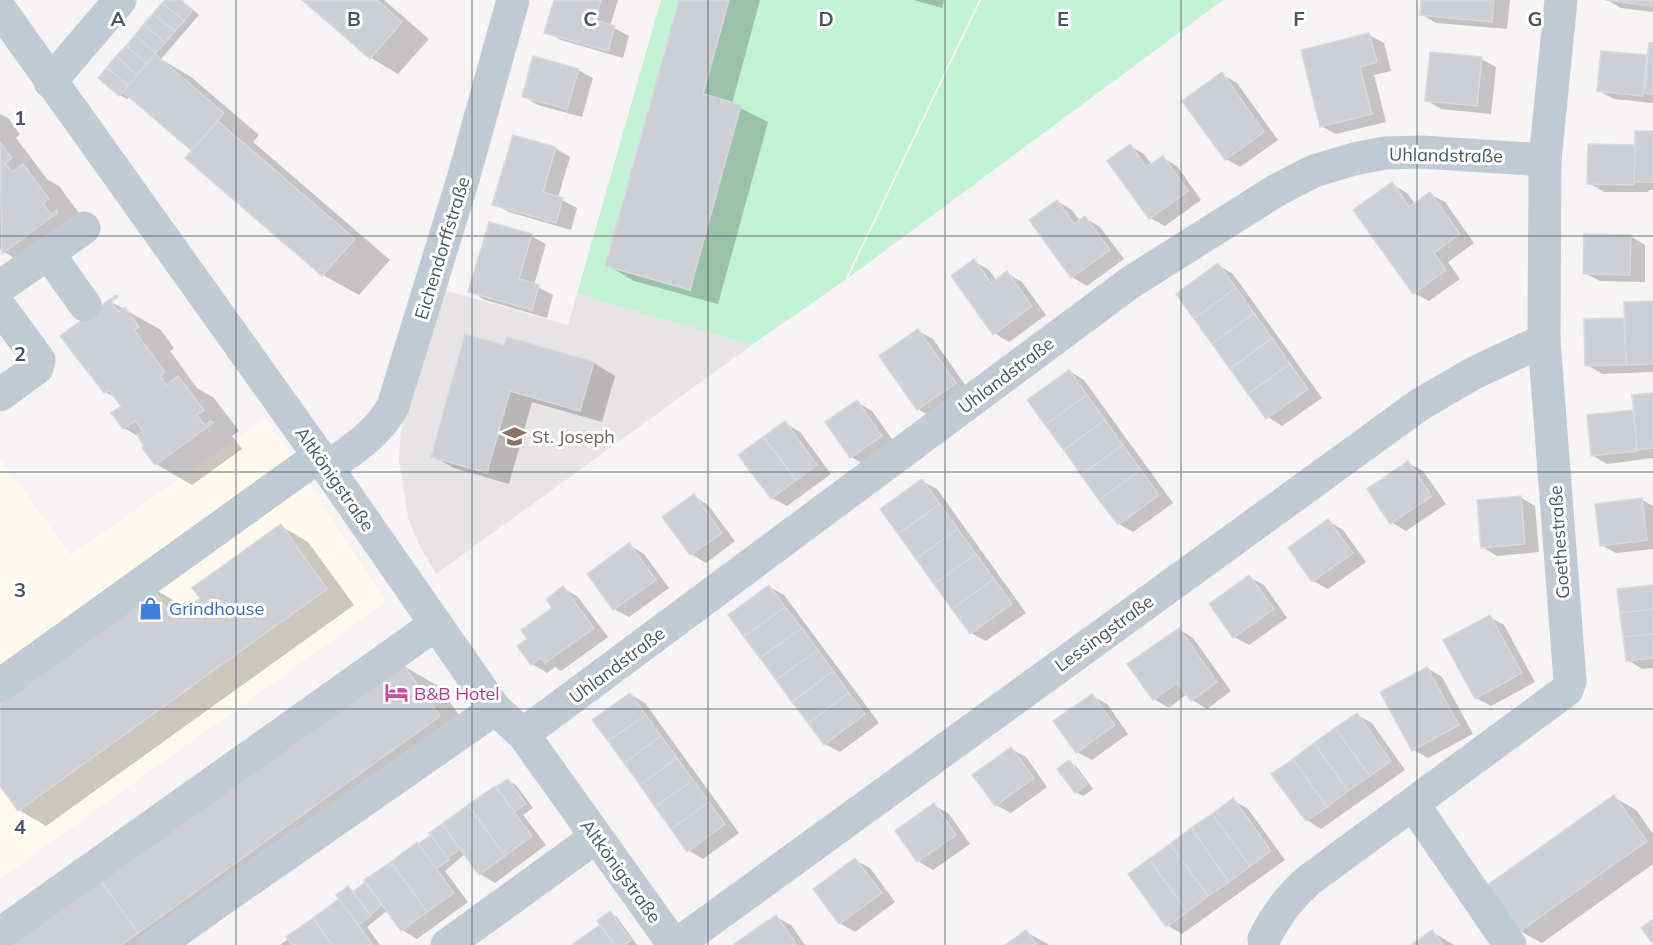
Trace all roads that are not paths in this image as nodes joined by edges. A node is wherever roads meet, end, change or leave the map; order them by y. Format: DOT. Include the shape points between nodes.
graph roads {
  1 [pos="120,0"];
  2 [pos="513,0"];
  3 [pos="1561,0"];
  4 [pos="0,9"];
  5 [pos="50,82"];
  6 [pos="1545,160"];
  7 [pos="84,228"];
  8 [pos="48,253"];
  9 [pos="0,287"];
  10 [pos="85,305"];
  11 [pos="0,307"];
  12 [pos="1544,340"];
  13 [pos="0,395"];
  14 [pos="323,462"];
  15 [pos="436,624"];
  16 [pos="0,685"];
  17 [pos="495,709"];
  18 [pos="523,734"];
  19 [pos="1413,804"];
  20 [pos="596,837"];
  21 [pos="0,934"];
  22 [pos="1264,939"];
  23 [pos="156,945"];
  24 [pos="447,945"];
  25 [pos="675,945"];
  26 [pos="1510,945"];
  1 -- 5 [label="street"];
  2 -- 14 [label="street, Eichendorffstraße" via="393,406 384,423 366,441"];
  3 -- 6 [label="street, Goethestraße"];
  4 -- 5 [label="street, Altkönigstraße"];
  5 -- 14 [label="street, Altkönigstraße"];
  6 -- 12 [label="street, Goethestraße"];
  6 -- 18 [label="street, Uhlandstraße" via="1385,153 1314,171 1277,190 1131,282"];
  7 -- 8 [label="street"];
  8 -- 9 [label="street"];
  8 -- 10 [label="street"];
  11 -- 13 [label="street" via="39,360 37,368"];
  12 -- 19 [label="street, Goethestraße" via="1570,681 1567,690"];
  12 -- 25 [label="street, Lessingstraße" via="1474,373 1419,405"];
  14 -- 15 [label="street, Altkönigstraße"];
  14 -- 16 [label="street, Eichendorffstraße"];
  15 -- 17 [label="street, Altkönigstraße"];
  15 -- 21 [label="street"];
  17 -- 18 [label="street, Altkönigstraße"];
  17 -- 23 [label="street"];
  18 -- 20 [label="street, Altkönigstraße"];
  19 -- 22 [label="street, Goethestraße" via="1291,896"];
  19 -- 26 [label="street"];
  20 -- 24 [label="street"];
  20 -- 25 [label="street, Altkönigstraße"];
}
